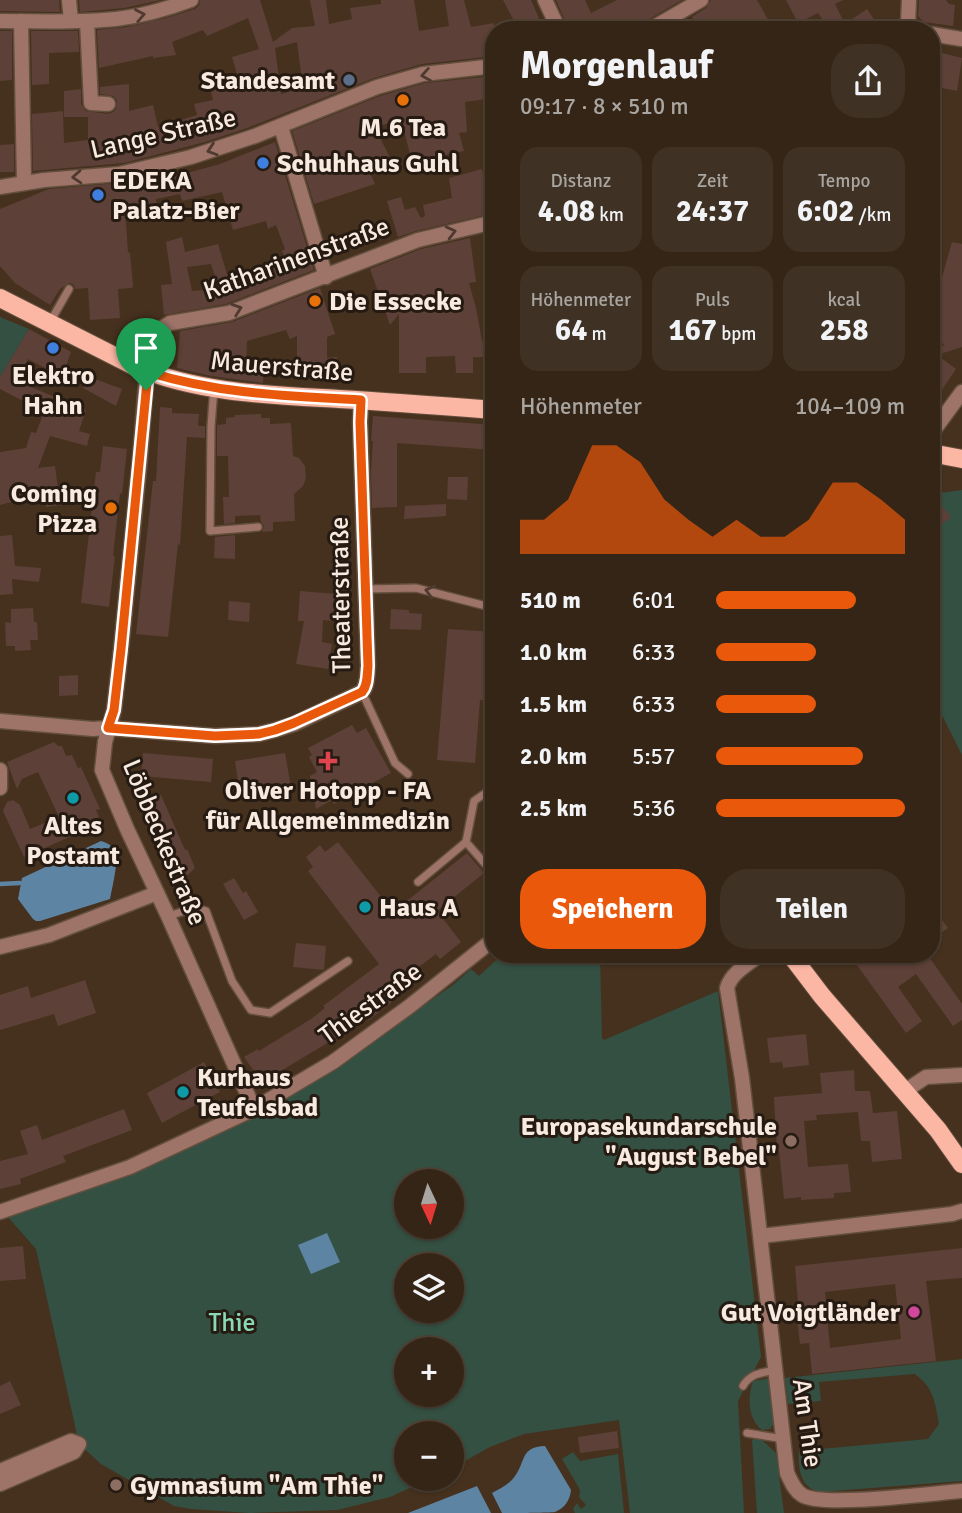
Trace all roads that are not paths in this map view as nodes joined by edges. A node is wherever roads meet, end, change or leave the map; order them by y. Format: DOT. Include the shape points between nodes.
graph roads {
  1 [pos="69,0"];
  2 [pos="191,0"];
  3 [pos="545,0"];
  4 [pos="701,0"];
  5 [pos="909,0"];
  6 [pos="87,20"];
  7 [pos="0,21"];
  8 [pos="21,21"];
  9 [pos="71,21"];
  10 [pos="555,21"];
  11 [pos="665,21"];
  12 [pos="908,21"];
  13 [pos="940,35"];
  14 [pos="962,39"];
  15 [pos="485,67"];
  16 [pos="108,104"];
  17 [pos="281,127"];
  18 [pos="24,182"];
  19 [pos="0,187"];
  20 [pos="485,224"];
  21 [pos="326,277"];
  22 [pos="69,289"];
  23 [pos="0,298"];
  24 [pos="50,323"];
  25 [pos="148,372"];
  26 [pos="214,387"];
  27 [pos="962,392"];
  28 [pos="361,400"];
  29 [pos="485,409"];
  30 [pos="940,422"];
  31 [pos="940,455"];
  32 [pos="962,459"];
  33 [pos="258,527"];
  34 [pos="366,589"];
  35 [pos="485,606"];
  36 [pos="362,692"];
  37 [pos="0,722"];
  38 [pos="108,728"];
  39 [pos="0,770"];
  40 [pos="408,774"];
  41 [pos="0,788"];
  42 [pos="485,794"];
  43 [pos="466,842"];
  44 [pos="485,864"];
  45 [pos="418,882"];
  46 [pos="157,893"];
  47 [pos="168,916"];
  48 [pos="485,946"];
  49 [pos="0,947"];
  50 [pos="348,961"];
  51 [pos="749,963"];
  52 [pos="797,963"];
  53 [pos="962,1075"];
  54 [pos="905,1091"];
  55 [pos="254,1109"];
  56 [pos="962,1164"];
  57 [pos="962,1211"];
  58 [pos="0,1212"];
  59 [pos="761,1236"];
  60 [pos="776,1370"];
  61 [pos="743,1386"];
  62 [pos="747,1433"];
  63 [pos="784,1439"];
  64 [pos="0,1471"];
  65 [pos="0,1484"];
  66 [pos="962,1491"];
  1 -- 9 [label="street"];
  6 -- 2 [label="street, one-way" via="146,14"];
  3 -- 10 [label="street"];
  4 -- 11 [label="street"];
  5 -- 12 [label="street"];
  6 -- 9 [label="street"];
  6 -- 16 [label="street" via="91,103"];
  7 -- 8 [label="street"];
  8 -- 9 [label="street"];
  8 -- 18 [label="street"];
  13 -- 14 [label="street"];
  15 -- 17 [label="street, Lange Straße, one-way" via="423,74 377,87"];
  17 -- 18 [label="street, Lange Straße, one-way" via="191,157 120,174"];
  17 -- 21 [label="street"];
  18 -- 19 [label="street, Lange Straße"];
  21 -- 20 [label="street, Katharinenstraße, one-way" via="418,240"];
  25 -- 21 [label="street, Katharinenstraße, one-way" via="149,346 170,323 229,313"];
  22 -- 24 [label="lane"];
  23 -- 24 [label="main road, Mauerstraße"];
  24 -- 25 [label="main road, Mauerstraße"];
  25 -- 26 [label="main road, Mauerstraße"];
  25 -- 38 [label="street, Löbbeckestraße" via="121,649"];
  26 -- 28 [label="main road, Mauerstraße" via="284,397"];
  26 -- 33 [label="lane" via="210,531"];
  27 -- 30 [label="street"];
  28 -- 29 [label="main road, Mauerstraße"];
  28 -- 34 [label="street, Theaterstraße"];
  31 -- 32 [label="main road"];
  35 -- 34 [label="lane, one-way" via="416,587"];
  34 -- 36 [label="street, Theaterstraße" via="368,666"];
  36 -- 38 [label="street, Theaterstraße" via="294,723 252,735"];
  36 -- 40 [label="lane" via="395,762"];
  37 -- 38 [label="street, Theaterstraße"];
  38 -- 46 [label="street, Löbbeckestraße" via="103,770"];
  39 -- 41 [label="street"];
  42 -- 43 [label="lane" via="474,801"];
  43 -- 44 [label="lane"];
  43 -- 45 [label="lane"];
  46 -- 47 [label="street, Löbbeckestraße"];
  46 -- 49 [label="street" via="49,934"];
  47 -- 50 [label="lane" via="195,908 206,911 232,981 251,1010 270,1013"];
  47 -- 55 [label="street, Löbbeckestraße"];
  48 -- 55 [label="street, Thiestraße" via="333,1062"];
  51 -- 59 [label="street, Am Thie" via="727,988"];
  52 -- 54 [label="main road"];
  53 -- 54 [label="street" via="926,1077"];
  54 -- 56 [label="main road"];
  55 -- 58 [label="street, Thiestraße" via="130,1167"];
  57 -- 59 [label="street"];
  59 -- 60 [label="street, Am Thie"];
  60 -- 61 [label="lane" via="752,1375"];
  60 -- 63 [label="street, Am Thie"];
  62 -- 63 [label="lane"];
  63 -- 66 [label="street, Am Thie" via="787,1473 794,1487 814,1500"];
  64 -- 65 [label="street" via="71,1441 79,1444 74,1452"];
}
